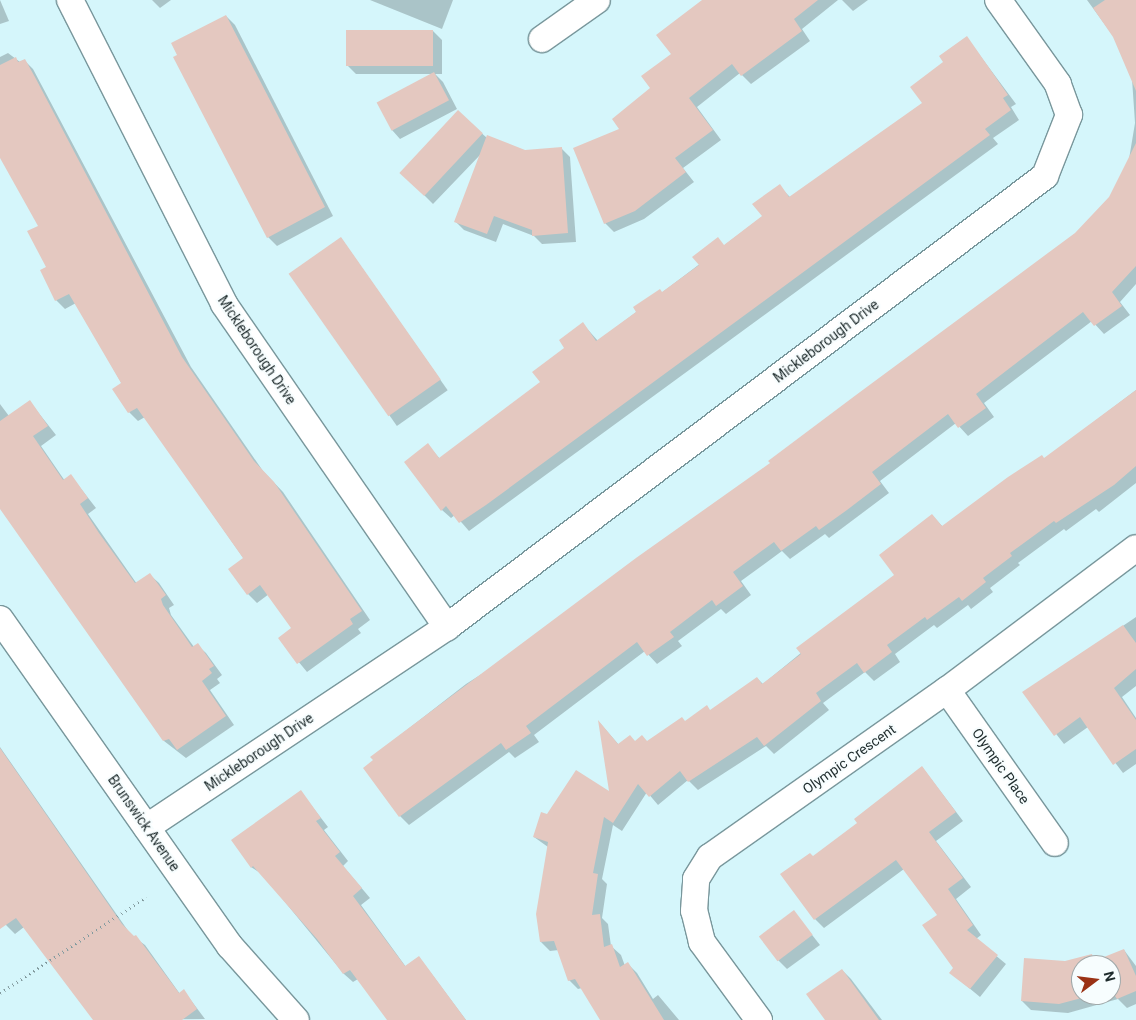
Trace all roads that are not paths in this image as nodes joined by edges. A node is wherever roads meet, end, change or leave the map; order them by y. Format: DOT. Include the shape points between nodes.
graph roads {
  1 [pos="70,0"];
  2 [pos="597,0"];
  3 [pos="998,0"];
  4 [pos="542,39"];
  5 [pos="1136,548"];
  6 [pos="0,619"];
  7 [pos="447,627"];
  8 [pos="947,690"];
  9 [pos="147,827"];
  10 [pos="1055,843"];
  11 [pos="296,1020"];
  12 [pos="759,1020"];
  1 -- 7 [label="street, Mickleborough Drive" via="224,304"];
  2 -- 4 [label="street"];
  3 -- 7 [label="street, Mickleborough Drive" via="1058,84 1069,115 1045,176"];
  5 -- 8 [label="street, Olympic Crescent"];
  6 -- 9 [label="street, Brunswick Avenue"];
  7 -- 9 [label="street, Mickleborough Drive"];
  8 -- 10 [label="street, Olympic Place"];
  8 -- 12 [label="street, Olympic Crescent" via="710,857 696,879 694,911 702,942"];
  9 -- 11 [label="street, Brunswick Avenue" via="230,946"];
}
